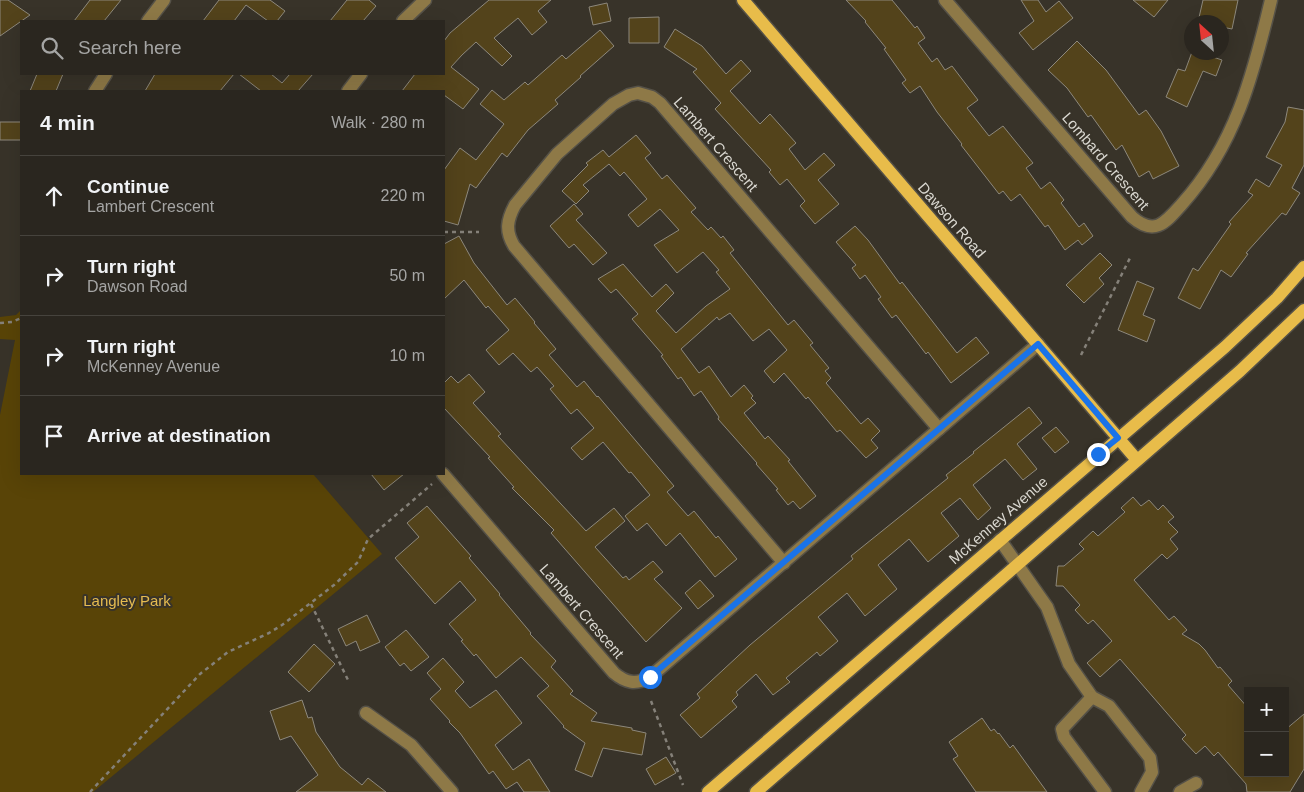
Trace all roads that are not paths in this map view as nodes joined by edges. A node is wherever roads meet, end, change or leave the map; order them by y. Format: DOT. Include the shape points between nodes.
graph roads {
  1 [pos="164,0"];
  2 [pos="425,0"];
  3 [pos="742,0"];
  4 [pos="945,0"];
  5 [pos="1270,0"];
  6 [pos="149,20"];
  7 [pos="404,20"];
  8 [pos="105,75"];
  9 [pos="361,75"];
  10 [pos="96,90"];
  11 [pos="349,90"];
  12 [pos="1304,267"];
  13 [pos="1304,310"];
  14 [pos="1038,344"];
  15 [pos="939,429"];
  16 [pos="1118,438"];
  17 [pos="1137,460"];
  18 [pos="444,475"];
  19 [pos="1000,540"];
  20 [pos="784,563"];
  21 [pos="1018,565"];
  22 [pos="1092,697"];
  23 [pos="366,713"];
  24 [pos="1196,783"];
  25 [pos="452,792"];
  26 [pos="708,792"];
  27 [pos="756,792"];
  28 [pos="1105,792"];
  29 [pos="1141,792"];
  30 [pos="1180,792"];
  1 -- 6 [label="street"];
  2 -- 7 [label="street"];
  3 -- 14 [label="main road, Dawson Road"];
  4 -- 5 [label="street, Lombard Crescent" via="1132,217 1140,224 1152,227 1166,221 1179,207 1221,149 1245,97"];
  8 -- 10 [label="street"];
  9 -- 11 [label="street"];
  12 -- 16 [label="main road, McKenney Avenue" via="1277,298 1225,347"];
  13 -- 17 [label="main road" via="1240,371"];
  14 -- 15 [label="street, Lambert Crescent"];
  14 -- 16 [label="main road, Dawson Road"];
  15 -- 20 [label="street, Lambert Crescent"];
  15 -- 20 [label="street, Lambert Crescent" via="660,104 652,97 638,93 621,98 607,110 557,154 515,205 507,224 509,238"];
  16 -- 17 [label="main road, Dawson Road"];
  16 -- 19 [label="main road, McKenney Avenue"];
  17 -- 21 [label="main road"];
  18 -- 20 [label="street, Lambert Crescent" via="614,673 625,681 640,682 650,677"];
  19 -- 21 [label="street"];
  19 -- 26 [label="main road, McKenney Avenue"];
  21 -- 22 [label="street" via="1047,607 1069,664"];
  21 -- 27 [label="main road"];
  22 -- 28 [label="street" via="1062,729 1064,737"];
  22 -- 29 [label="street" via="1109,706 1150,758 1152,772"];
  23 -- 25 [label="street" via="410,745"];
  24 -- 30 [label="street"];
}
